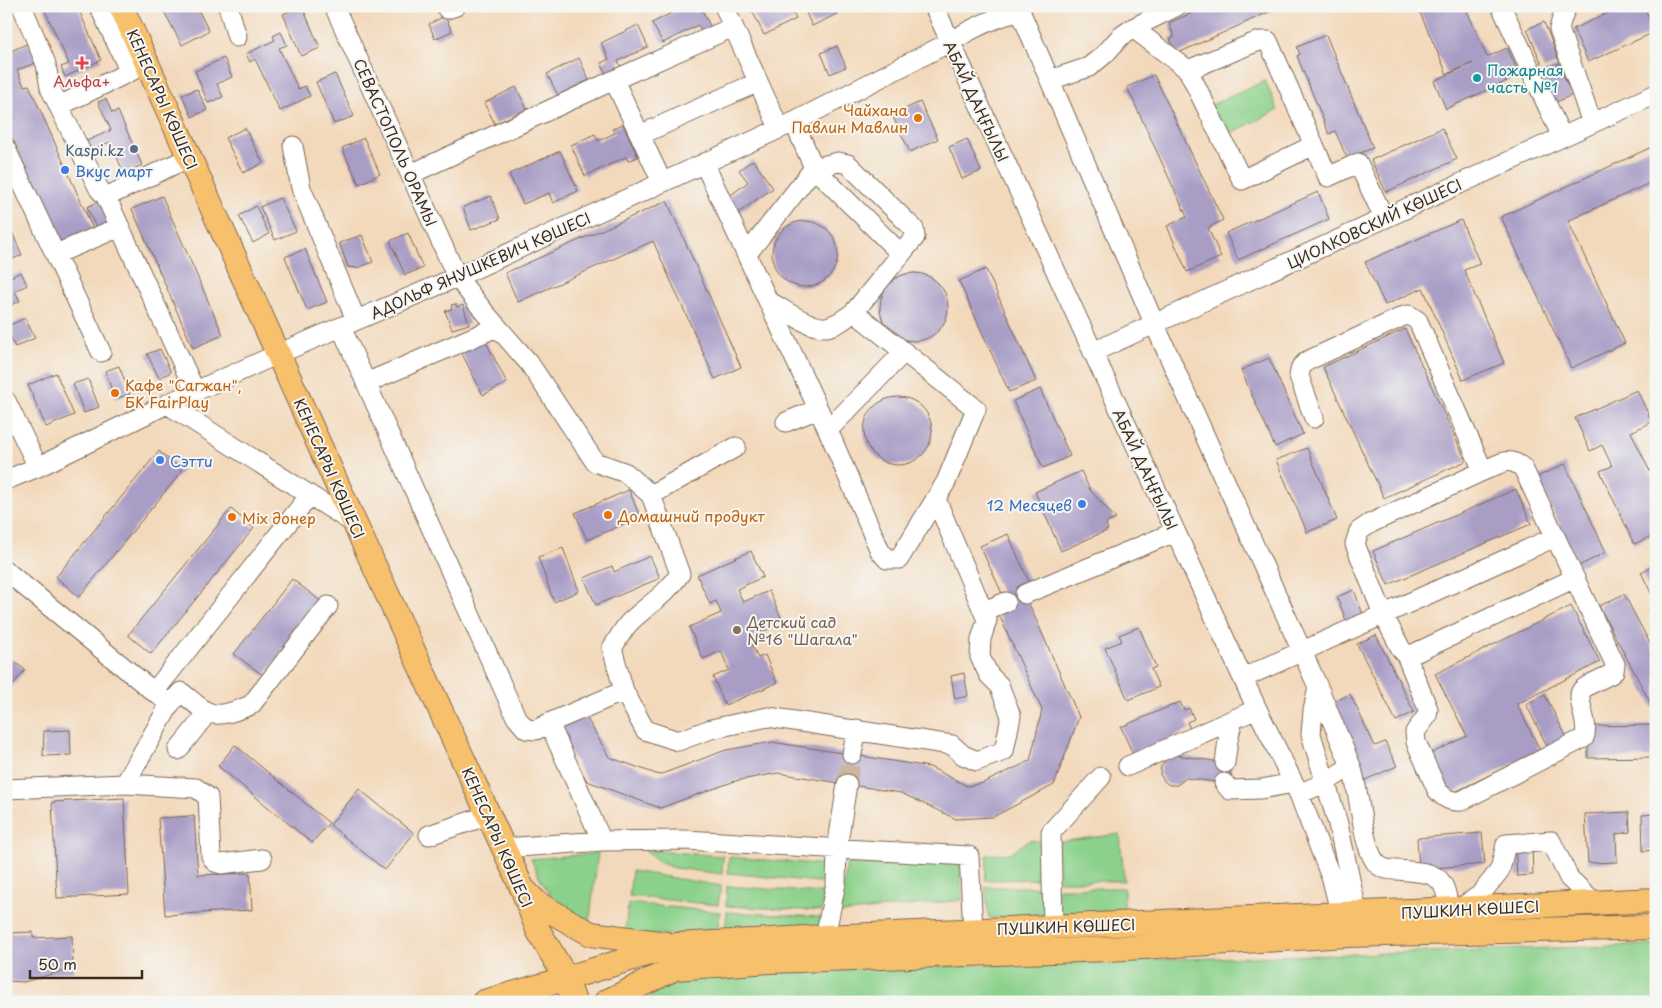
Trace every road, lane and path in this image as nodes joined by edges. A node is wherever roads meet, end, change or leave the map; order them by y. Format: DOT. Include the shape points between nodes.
graph roads {
  1 [pos="22,6"];
  2 [pos="99,6"];
  3 [pos="122,6"];
  4 [pos="228,6"];
  5 [pos="334,6"];
  6 [pos="724,6"];
  7 [pos="934,6"];
  8 [pos="1177,6"];
  9 [pos="1501,6"];
  10 [pos="1568,6"];
  11 [pos="1020,9"];
  12 [pos="733,27"];
  13 [pos="1133,28"];
  14 [pos="237,38"];
  15 [pos="950,42"];
  16 [pos="139,68"];
  17 [pos="1188,70"];
  18 [pos="614,80"];
  19 [pos="1050,80"];
  20 [pos="758,82"];
  21 [pos="1656,94"];
  22 [pos="59,106"];
  23 [pos="1592,123"];
  24 [pos="787,125"];
  25 [pos="640,135"];
  26 [pos="1562,137"];
  27 [pos="1314,145"];
  28 [pos="293,146"];
  29 [pos="6,149"];
  30 [pos="190,157"];
  31 [pos="704,162"];
  32 [pos="814,168"];
  33 [pos="411,174"];
  34 [pos="662,182"];
  35 [pos="106,197"];
  36 [pos="1384,218"];
  37 [pos="120,227"];
  38 [pos="900,253"];
  39 [pos="56,254"];
  40 [pos="746,254"];
  41 [pos="457,277"];
  42 [pos="768,301"];
  43 [pos="854,312"];
  44 [pos="348,323"];
  45 [pos="1154,323"];
  46 [pos="497,327"];
  47 [pos="101,352"];
  48 [pos="904,352"];
  49 [pos="1093,352"];
  50 [pos="278,354"];
  51 [pos="366,383"];
  52 [pos="195,391"];
  53 [pos="6,401"];
  54 [pos="167,404"];
  55 [pos="818,409"];
  56 [pos="1314,418"];
  57 [pos="786,422"];
  58 [pos="828,430"];
  59 [pos="736,447"];
  60 [pos="38,467"];
  61 [pos="1483,471"];
  62 [pos="6,480"];
  63 [pos="310,495"];
  64 [pos="651,495"];
  65 [pos="936,499"];
  66 [pos="355,524"];
  67 [pos="1176,532"];
  68 [pos="1555,537"];
  69 [pos="6,571"];
  70 [pos="1575,578"];
  71 [pos="1025,594"];
  72 [pos="1006,602"];
  73 [pos="328,606"];
  74 [pos="984,611"];
  75 [pos="1383,614"];
  76 [pos="1301,651"];
  77 [pos="1406,655"];
  78 [pos="1243,678"];
  79 [pos="1318,687"];
  80 [pos="624,691"];
  81 [pos="154,692"];
  82 [pos="170,704"];
  83 [pos="1257,709"];
  84 [pos="208,712"];
  85 [pos="1233,720"];
  86 [pos="550,723"];
  87 [pos="857,729"];
  88 [pos="178,750"];
  89 [pos="852,754"];
  90 [pos="1225,763"];
  91 [pos="1128,766"];
  92 [pos="1351,766"];
  93 [pos="1101,777"];
  94 [pos="1326,782"];
  95 [pos="1224,783"];
  96 [pos="125,784"];
  97 [pos="847,784"];
  98 [pos="6,789"];
  99 [pos="1296,789"];
  100 [pos="489,815"];
  101 [pos="430,835"];
  102 [pos="602,841"];
  103 [pos="504,848"];
  104 [pos="837,849"];
  105 [pos="262,859"];
  106 [pos="523,890"];
  107 [pos="1656,900"];
  108 [pos="1595,903"];
  109 [pos="1453,909"];
  110 [pos="1352,925"];
  111 [pos="1053,927"];
  112 [pos="1656,927"];
  113 [pos="538,930"];
  114 [pos="972,930"];
  115 [pos="825,937"];
  116 [pos="676,945"];
  117 [pos="675,968"];
  118 [pos="566,978"];
  119 [pos="546,994"];
  120 [pos="484,1002"];
  121 [pos="574,1002"];
  122 [pos="606,1002"];
  123 [pos="635,1002"];
  1 -- 22 [label="street"];
  2 -- 16 [label="street"];
  3 -- 16 [label="main road, КЕНЕСАРЫ КӨШЕСІ"];
  4 -- 14 [label="street"];
  5 -- 33 [label="street, СЕВАСТОПОЛЬ ОРАМЫ"];
  6 -- 12 [label="street"];
  7 -- 15 [label="street, АБАЙ ДАҢҒЫЛЫ"];
  8 -- 13 [label="street"];
  9 -- 26 [label="street"];
  10 -- 23 [label="street" via="1559,29"];
  11 -- 15 [label="street, АДОЛЬФ ЯНУШКЕВИЧ КӨШЕСІ" via="998,16"];
  11 -- 19 [label="street"];
  12 -- 18 [label="street"];
  12 -- 20 [label="street"];
  13 -- 17 [label="street"];
  13 -- 19 [label="street" via="1089,67"];
  15 -- 24 [label="street, АДОЛЬФ ЯНУШКЕВИЧ КӨШЕСІ"];
  15 -- 49 [label="street, АБАЙ ДАҢҒЫЛЫ"];
  16 -- 22 [label="street"];
  16 -- 30 [label="main road, КЕНЕСАРЫ КӨШЕСІ"];
  17 -- 27 [label="street" via="1260,40 1268,41"];
  17 -- 27 [label="street" via="1242,180"];
  18 -- 25 [label="street"];
  18 -- 33 [label="street"];
  19 -- 45 [label="street"];
  20 -- 24 [label="street"];
  20 -- 25 [label="street"];
  21 -- 23 [label="street, ЦИОЛКОВСКИЙ КӨШЕСІ"];
  22 -- 35 [label="street" via="99,189"];
  23 -- 26 [label="street, ЦИОЛКОВСКИЙ КӨШЕСІ"];
  24 -- 31 [label="street, АДОЛЬФ ЯНУШКЕВИЧ КӨШЕСІ"];
  24 -- 32 [label="street"];
  25 -- 34 [label="street"];
  26 -- 36 [label="street, ЦИОЛКОВСКИЙ КӨШЕСІ"];
  27 -- 36 [label="street" via="1328,177 1358,163"];
  28 -- 44 [label="street" via="301,188"];
  29 -- 39 [label="street"];
  30 -- 35 [label="street"];
  30 -- 50 [label="main road, КЕНЕСАРЫ КӨШЕСІ"];
  31 -- 34 [label="street, АДОЛЬФ ЯНУШКЕВИЧ КӨШЕСІ"];
  31 -- 40 [label="street"];
  32 -- 38 [label="street"];
  32 -- 38 [label="street" via="838,162 848,164 914,229 915,237"];
  32 -- 40 [label="street"];
  33 -- 41 [label="street, СЕВАСТОПОЛЬ ОРАМЫ"];
  34 -- 41 [label="street, АДОЛЬФ ЯНУШКЕВИЧ КӨШЕСІ"];
  35 -- 37 [label="street"];
  36 -- 45 [label="street, ЦИОЛКОВСКИЙ КӨШЕСІ"];
  37 -- 39 [label="street"];
  37 -- 52 [label="street"];
  38 -- 43 [label="street"];
  39 -- 47 [label="street"];
  40 -- 42 [label="street"];
  41 -- 44 [label="street, АДОЛЬФ ЯНУШКЕВИЧ КӨШЕСІ"];
  41 -- 46 [label="street, СЕВАСТОПОЛЬ ОРАМЫ"];
  42 -- 43 [label="street" via="810,324 825,328"];
  42 -- 55 [label="street"];
  43 -- 48 [label="street"];
  44 -- 50 [label="street, АДОЛЬФ ЯНУШКЕВИЧ КӨШЕСІ"];
  44 -- 51 [label="street"];
  45 -- 49 [label="street, ЦИОЛКОВСКИЙ КӨШЕСІ"];
  45 -- 76 [label="street"];
  46 -- 51 [label="street"];
  46 -- 64 [label="street, СЕВАСТОПОЛЬ ОРАМЫ" via="529,363 595,462 626,472"];
  48 -- 58 [label="street"];
  48 -- 65 [label="street" via="976,409"];
  49 -- 67 [label="street, АБАЙ ДАҢҒЫЛЫ"];
  50 -- 52 [label="street, АДОЛЬФ ЯНУШКЕВИЧ КӨШЕСІ"];
  50 -- 66 [label="main road, КЕНЕСАРЫ КӨШЕСІ"];
  51 -- 86 [label="street" via="516,716 526,729 536,730"];
  52 -- 54 [label="street, АДОЛЬФ ЯНУШКЕВИЧ КӨШЕСІ"];
  53 -- 60 [label="street"];
  54 -- 60 [label="street, АДОЛЬФ ЯНУШКЕВИЧ КӨШЕСІ"];
  54 -- 63 [label="street"];
  55 -- 57 [label="street"];
  55 -- 58 [label="street"];
  56 -- 61 [label="street" via="1299,376 1301,367 1307,361 1409,314 1418,321"];
  58 -- 65 [label="street" via="880,551 888,559 899,559"];
  59 -- 64 [label="street"];
  60 -- 62 [label="street, АДОЛЬФ ЯНУШКЕВИЧ КӨШЕСІ"];
  61 -- 68 [label="street" via="1509,460 1523,468"];
  61 -- 75 [label="street" via="1359,531 1355,544"];
  63 -- 66 [label="street"];
  63 -- 81 [label="street"];
  64 -- 80 [label="street" via="680,574 661,597 629,622 612,648"];
  65 -- 74 [label="street"];
  66 -- 100 [label="main road, КЕНЕСАРЫ КӨШЕСІ"];
  67 -- 71 [label="street"];
  67 -- 78 [label="street, АБАЙ ДАҢҒЫЛЫ"];
  68 -- 70 [label="street"];
  68 -- 75 [label="street"];
  69 -- 81 [label="street"];
  70 -- 77 [label="street"];
  70 -- 77 [label="street" via="1615,664 1611,674 1579,693 1586,722 1584,738 1461,801 1451,802 1437,790 1416,742 1415,732 1427,716 1428,709"];
  72 -- 74 [label="street"];
  73 -- 84 [label="street" via="251,705 234,712"];
  74 -- 87 [label="street" via="987,620 980,657 989,675 999,685 1011,716 1004,751 977,761 952,745"];
  75 -- 76 [label="street"];
  75 -- 77 [label="street"];
  76 -- 78 [label="street"];
  76 -- 79 [label="street"];
  78 -- 83 [label="street, АБАЙ ДАҢҒЫЛЫ"];
  79 -- 92 [label="street"];
  79 -- 94 [label="street" via="1312,734"];
  80 -- 86 [label="street"];
  80 -- 87 [label="street" via="645,730 678,741 711,729 768,717"];
  81 -- 82 [label="street"];
  82 -- 84 [label="street" via="181,692"];
  82 -- 96 [label="street"];
  83 -- 85 [label="street"];
  83 -- 99 [label="street, АБАЙ ДАҢҒЫЛЫ"];
  84 -- 88 [label="street"];
  85 -- 90 [label="street"];
  85 -- 91 [label="street"];
  86 -- 102 [label="street"];
  87 -- 89 [label="street"];
  92 -- 94 [label="street"];
  92 -- 109 [label="street" via="1373,859 1387,869 1430,874 1438,878"];
  93 -- 111 [label="street" via="1051,832"];
  94 -- 99 [label="street"];
  94 -- 110 [label="street" via="1350,876"];
  95 -- 99 [label="street" via="1230,790"];
  96 -- 98 [label="street"];
  96 -- 105 [label="street" via="202,791 208,797 211,856 215,862"];
  97 -- 104 [label="street"];
  99 -- 110 [label="street, АБАЙ ДАҢҒЫЛЫ"];
  100 -- 101 [label="street"];
  100 -- 103 [label="main road, КЕНЕСАРЫ КӨШЕСІ"];
  102 -- 103 [label="street"];
  102 -- 104 [label="street" via="684,840"];
  103 -- 106 [label="main road, КЕНЕСАРЫ КӨШЕСІ"];
  104 -- 114 [label="street" via="970,856"];
  104 -- 115 [label="street" via="836,883"];
  106 -- 113 [label="main road, КЕНЕСАРЫ КӨШЕСІ"];
  106 -- 116 [label="main road" via="538,904 591,934"];
  107 -- 108 [label="main road, ПУШКИН КӨШЕСІ"];
  108 -- 109 [label="main road, ПУШКИН КӨШЕСІ"];
  108 -- 109 [label="street" via="1569,878 1551,841 1506,844 1500,870 1480,894"];
  109 -- 110 [label="main road, ПУШКИН КӨШЕСІ"];
  110 -- 111 [label="main road, ПУШКИН КӨШЕСІ"];
  110 -- 112 [label="main road, ПУШКИН КӨШЕСІ"];
  110 -- 117 [label="main road, ПУШКИН КӨШЕСІ" via="1108,949 770,961"];
  111 -- 114 [label="main road, ПУШКИН КӨШЕСІ"];
  113 -- 118 [label="main road, КЕНЕСАРЫ КӨШЕСІ"];
  113 -- 119 [label="main road, КЕНЕСАРЫ КӨШЕСІ"];
  114 -- 115 [label="main road, ПУШКИН КӨШЕСІ"];
  115 -- 116 [label="main road, ПУШКИН КӨШЕСІ"];
  116 -- 118 [label="main road, ПУШКИН КӨШЕСІ"];
  117 -- 122 [label="main road, ПУШКИН КӨШЕСІ"];
  117 -- 123 [label="main road"];
  118 -- 119 [label="main road, ПУШКИН КӨШЕСІ"];
  118 -- 121 [label="main road, КЕНЕСАРЫ КӨШЕСІ"];
  119 -- 120 [label="main road, ПУШКИН КӨШЕСІ"];
}
